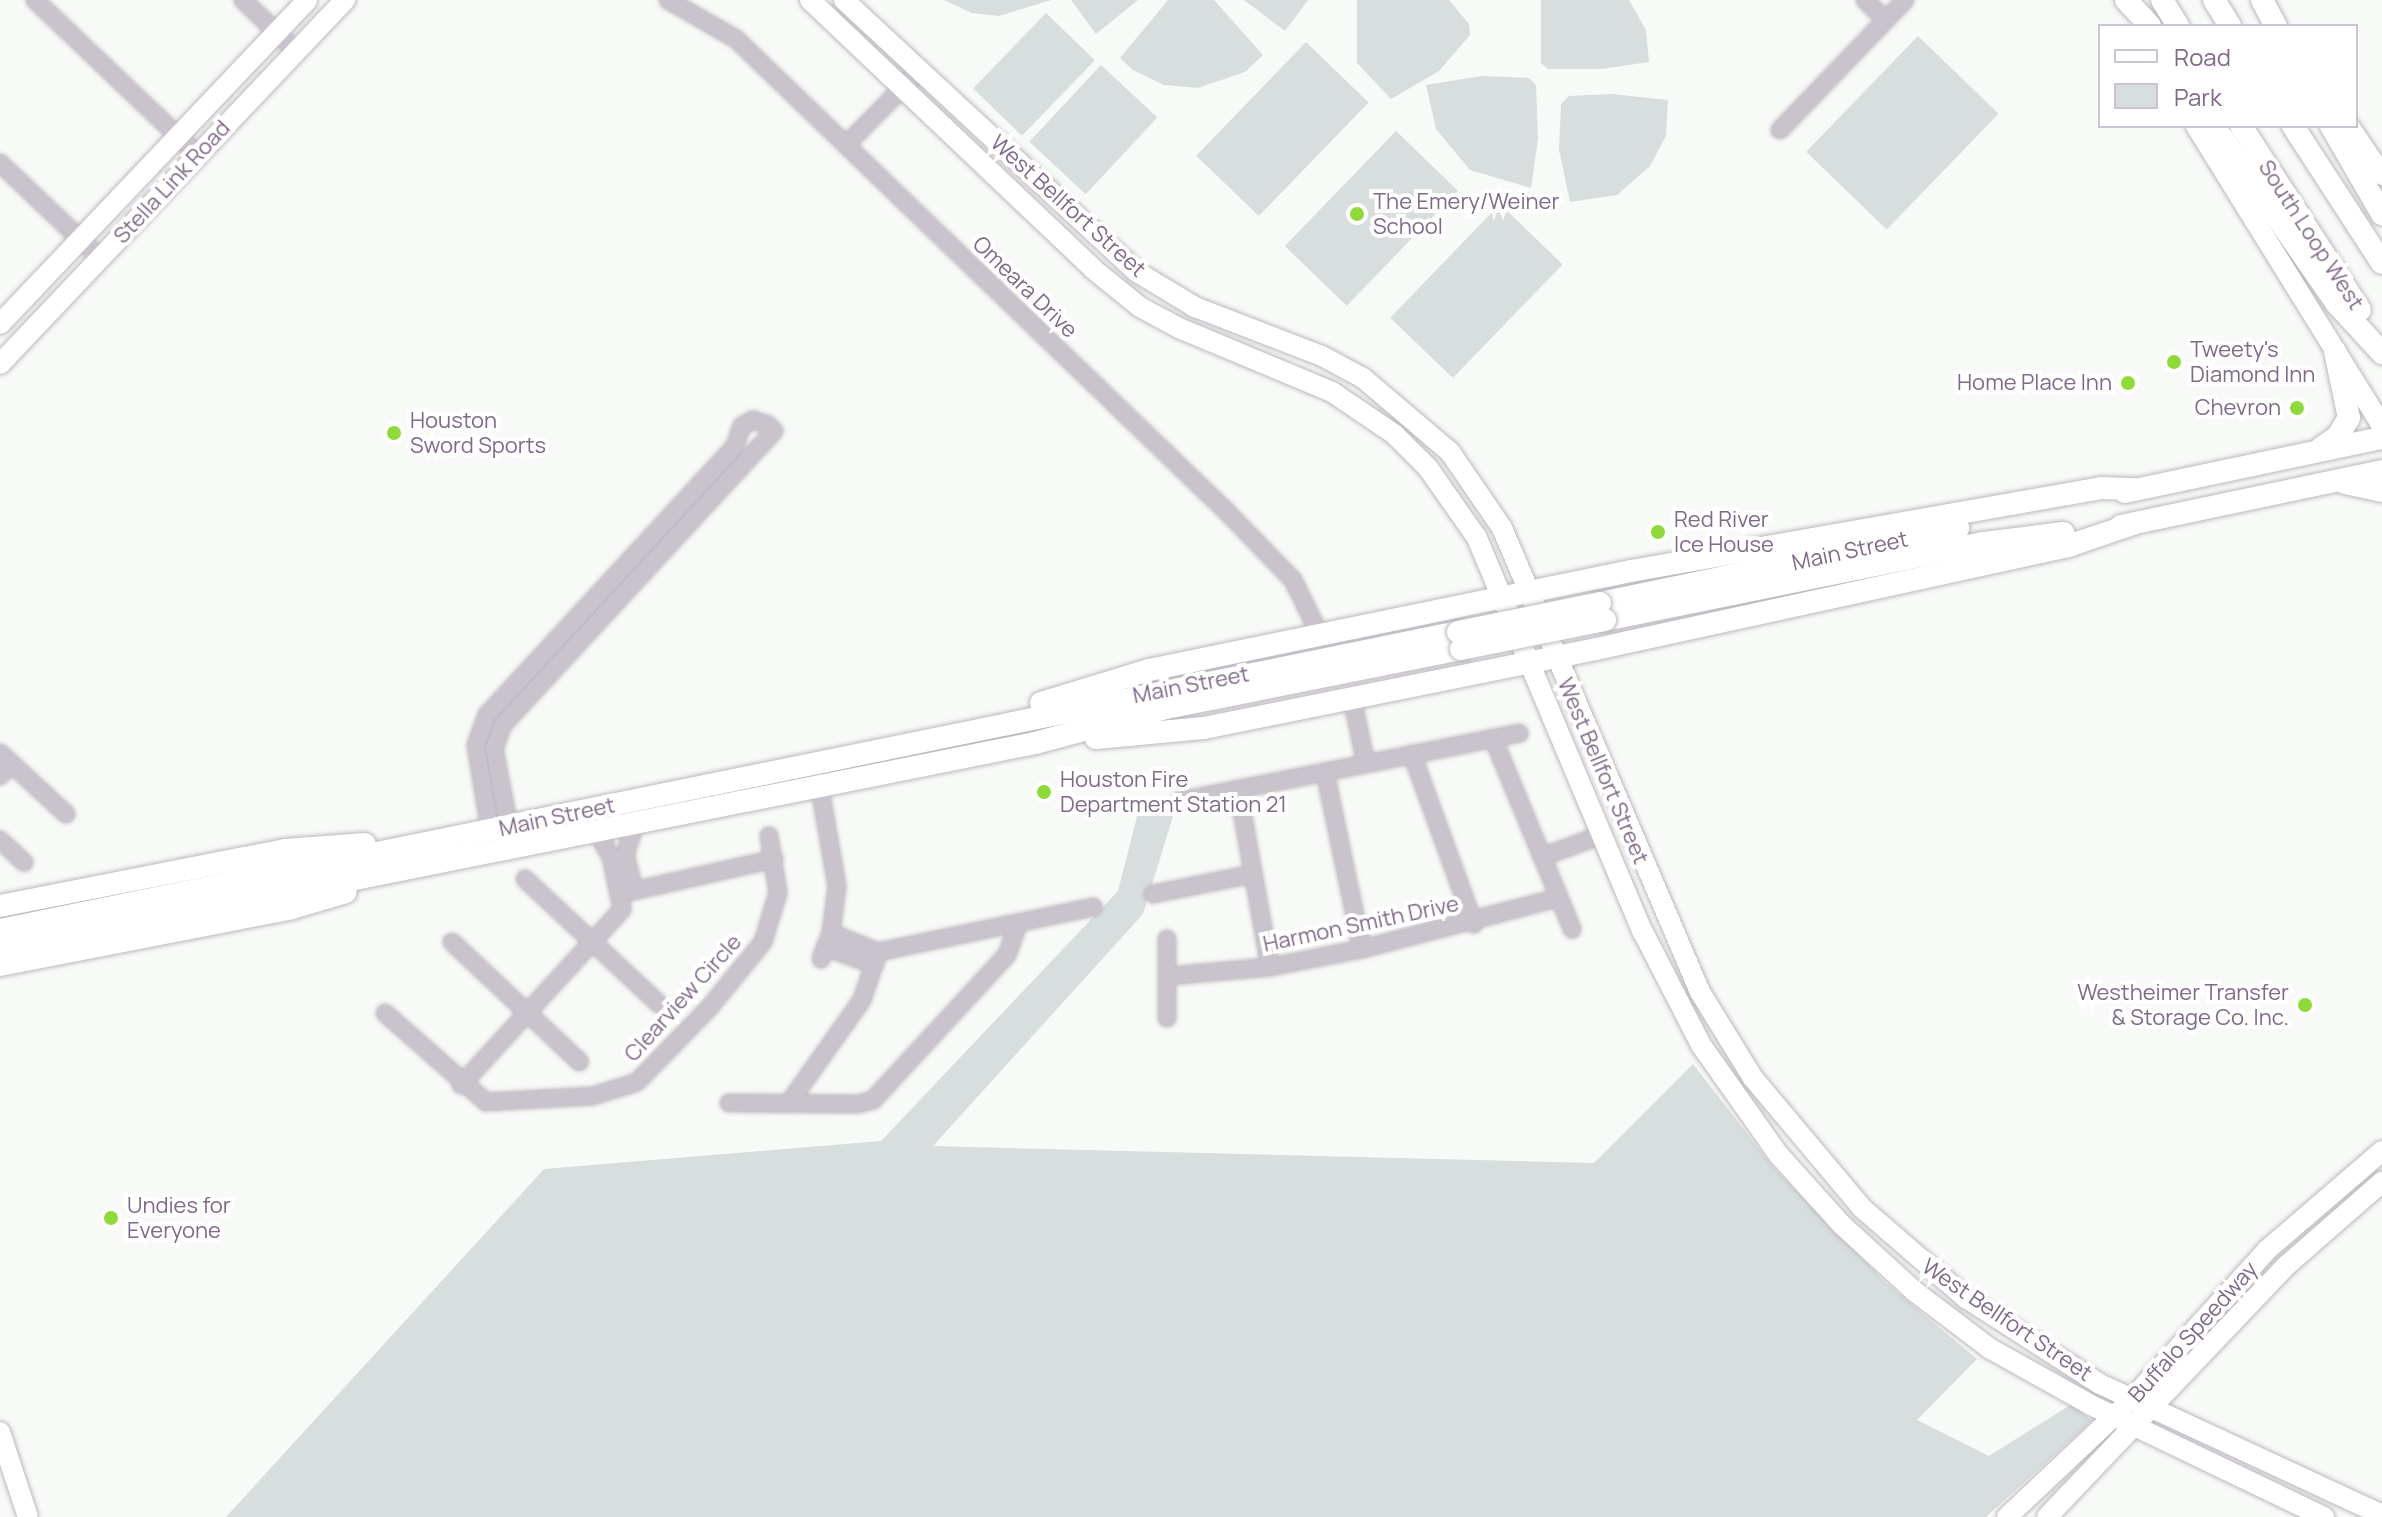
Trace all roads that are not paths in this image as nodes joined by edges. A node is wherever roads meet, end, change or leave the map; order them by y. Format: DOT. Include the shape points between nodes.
graph roads {
  1 [pos="35,0"];
  2 [pos="243,0"];
  3 [pos="307,0"];
  4 [pos="345,0"];
  5 [pos="668,0"];
  6 [pos="810,0"];
  7 [pos="844,0"];
  8 [pos="1865,0"];
  9 [pos="1905,0"];
  10 [pos="2125,0"];
  11 [pos="2162,0"];
  12 [pos="2214,0"];
  13 [pos="2264,0"];
  14 [pos="1886,20"];
  15 [pos="2137,24"];
  16 [pos="2148,24"];
  17 [pos="2177,24"];
  18 [pos="2229,24"];
  19 [pos="2275,24"];
  20 [pos="2281,24"];
  21 [pos="277,32"];
  22 [pos="296,51"];
  23 [pos="919,71"];
  24 [pos="901,89"];
  25 [pos="2197,128"];
  26 [pos="2215,128"];
  27 [pos="2242,128"];
  28 [pos="2294,128"];
  29 [pos="2332,128"];
  30 [pos="2350,128"];
  31 [pos="1780,130"];
  32 [pos="178,136"];
  33 [pos="846,145"];
  34 [pos="198,155"];
  35 [pos="0,163"];
  36 [pos="2382,175"];
  37 [pos="2382,214"];
  38 [pos="80,239"];
  39 [pos="1111,249"];
  40 [pos="100,258"];
  41 [pos="2382,263"];
  42 [pos="1093,269"];
  43 [pos="0,324"];
  44 [pos="1270,337"];
  45 [pos="2382,343"];
  46 [pos="2335,351"];
  47 [pos="2382,353"];
  48 [pos="1260,362"];
  49 [pos="0,363"];
  50 [pos="2376,402"];
  51 [pos="1425,426"];
  52 [pos="2382,426"];
  53 [pos="2382,438"];
  54 [pos="1405,444"];
  55 [pos="2310,455"];
  56 [pos="718,465"];
  57 [pos="2382,471"];
  58 [pos="731,478"];
  59 [pos="2336,481"];
  60 [pos="2137,489"];
  61 [pos="2382,491"];
  62 [pos="2133,524"];
  63 [pos="621,571"];
  64 [pos="1593,579"];
  65 [pos="634,583"];
  66 [pos="1531,592"];
  67 [pos="1503,598"];
  68 [pos="1464,606"];
  69 [pos="1602,612"];
  70 [pos="1320,635"];
  71 [pos="1460,640"];
  72 [pos="1596,649"];
  73 [pos="1556,657"];
  74 [pos="1529,663"];
  75 [pos="1474,674"];
  76 [pos="509,691"];
  77 [pos="1356,697"];
  78 [pos="522,703"];
  79 [pos="1519,733"];
  80 [pos="1493,738"];
  81 [pos="1035,743"];
  82 [pos="902,745"];
  83 [pos="1412,754"];
  84 [pos="1370,763"];
  85 [pos="4,764"];
  86 [pos="1325,772"];
  87 [pos="819,783"];
  88 [pos="1238,789"];
  89 [pos="1180,801"];
  90 [pos="66,814"];
  91 [pos="636,822"];
  92 [pos="1627,826"];
  93 [pos="595,829"];
  94 [pos="1604,834"];
  95 [pos="466,835"];
  96 [pos="496,835"];
  97 [pos="769,836"];
  98 [pos="0,840"];
  99 [pos="1542,857"];
  100 [pos="774,859"];
  101 [pos="24,862"];
  102 [pos="620,866"];
  103 [pos="1252,874"];
  104 [pos="525,879"];
  105 [pos="627,892"];
  106 [pos="1153,894"];
  107 [pos="1558,898"];
  108 [pos="0,906"];
  109 [pos="1093,907"];
  110 [pos="1018,924"];
  111 [pos="1474,924"];
  112 [pos="1572,929"];
  113 [pos="0,930"];
  114 [pos="1167,939"];
  115 [pos="452,942"];
  116 [pos="594,943"];
  117 [pos="1362,949"];
  118 [pos="0,950"];
  119 [pos="877,958"];
  120 [pos="0,965"];
  121 [pos="1270,967"];
  122 [pos="1169,976"];
  123 [pos="1700,992"];
  124 [pos="1678,1002"];
  125 [pos="659,1004"];
  126 [pos="385,1013"];
  127 [pos="528,1014"];
  128 [pos="1167,1018"];
  129 [pos="580,1062"];
  130 [pos="461,1085"];
  131 [pos="729,1103"];
  132 [pos="789,1103"];
  133 [pos="2382,1151"];
  134 [pos="2350,1178"];
  135 [pos="2377,1191"];
  136 [pos="1862,1208"];
  137 [pos="1842,1225"];
  138 [pos="1966,1298"];
  139 [pos="1952,1321"];
  140 [pos="2132,1399"];
  141 [pos="2153,1409"];
  142 [pos="2115,1416"];
  143 [pos="2137,1426"];
  144 [pos="0,1432"];
  145 [pos="2382,1515"];
  146 [pos="28,1517"];
  147 [pos="2007,1517"];
  148 [pos="2047,1517"];
  149 [pos="2324,1517"];
  1 -- 32 [label="street"];
  2 -- 21 [label="street"];
  3 -- 21 [label="main road, Stella Link Road"];
  4 -- 22 [label="main road, Stella Link Road"];
  5 -- 33 [label="street, Omeara Drive" via="723,29"];
  6 -- 24 [label="main road, West Bellfort Street"];
  7 -- 23 [label="main road, West Bellfort Street"];
  8 -- 14 [label="street"];
  9 -- 14 [label="street"];
  10 -- 15 [label="main road"];
  10 -- 16 [label="highway"];
  11 -- 17 [label="highway"];
  12 -- 18 [label="highway"];
  13 -- 19 [label="highway"];
  13 -- 20 [label="main road"];
  14 -- 31 [label="street"];
  21 -- 22 [label="street"];
  21 -- 32 [label="main road, Stella Link Road"];
  22 -- 34 [label="main road, Stella Link Road"];
  23 -- 24 [label="street"];
  23 -- 39 [label="main road, West Bellfort Street"];
  24 -- 33 [label="street"];
  24 -- 42 [label="main road, West Bellfort Street"];
  25 -- 46 [label="main road"];
  26 -- 47 [label="highway" via="2337,304"];
  27 -- 45 [label="highway, South Loop West"];
  28 -- 41 [label="highway, South Loop West"];
  29 -- 37 [label="highway"];
  30 -- 36 [label="main road"];
  32 -- 34 [label="street"];
  32 -- 38 [label="main road, Stella Link Road"];
  33 -- 70 [label="street, Omeara Drive" via="1277,561 1312,612"];
  34 -- 40 [label="main road, Stella Link Road"];
  35 -- 38 [label="street"];
  38 -- 40 [label="street"];
  38 -- 43 [label="main road, Stella Link Road"];
  39 -- 42 [label="main road"];
  39 -- 44 [label="main road, West Bellfort Street" via="1166,291"];
  40 -- 49 [label="main road, Stella Link Road"];
  42 -- 48 [label="main road, West Bellfort Street" via="1166,321"];
  44 -- 48 [label="main road"];
  44 -- 51 [label="main road, West Bellfort Street" via="1363,378"];
  46 -- 50 [label="main road"];
  46 -- 55 [label="highway" via="2349,418 2338,436"];
  48 -- 54 [label="main road, West Bellfort Street" via="1332,392"];
  50 -- 52 [label="main road"];
  51 -- 54 [label="main road"];
  51 -- 66 [label="main road, West Bellfort Street" via="1479,489"];
  53 -- 55 [label="highway, Main Street"];
  54 -- 67 [label="main road, West Bellfort Street" via="1455,504"];
  55 -- 60 [label="highway, Main Street"];
  56 -- 58 [label="street"];
  56 -- 58 [label="street" via="748,422 762,421 774,431"];
  56 -- 63 [label="street"];
  57 -- 59 [label="highway, Main Street"];
  58 -- 65 [label="street"];
  59 -- 61 [label="highway"];
  59 -- 62 [label="highway, Main Street"];
  60 -- 64 [label="highway" via="2102,488"];
  60 -- 69 [label="highway, Main Street"];
  62 -- 69 [label="highway, Main Street" via="1985,543"];
  62 -- 72 [label="highway" via="2071,545"];
  63 -- 65 [label="street"];
  63 -- 76 [label="street"];
  64 -- 66 [label="highway"];
  64 -- 72 [label="highway" via="1572,602 1580,640"];
  65 -- 78 [label="street"];
  66 -- 67 [label="highway"];
  66 -- 73 [label="main road, West Bellfort Street"];
  67 -- 68 [label="highway"];
  67 -- 74 [label="main road, West Bellfort Street"];
  68 -- 70 [label="highway"];
  68 -- 75 [label="highway" via="1483,622 1490,652"];
  69 -- 71 [label="highway, Main Street, bridge"];
  70 -- 82 [label="highway" via="1149,670"];
  71 -- 81 [label="highway, Main Street"];
  71 -- 82 [label="highway, Main Street"];
  72 -- 73 [label="highway"];
  73 -- 74 [label="highway"];
  73 -- 92 [label="main road, West Bellfort Street"];
  74 -- 75 [label="highway"];
  74 -- 94 [label="main road, West Bellfort Street"];
  75 -- 77 [label="highway"];
  76 -- 78 [label="street"];
  76 -- 96 [label="street" via="487,715 476,745"];
  77 -- 81 [label="highway" via="1204,728"];
  77 -- 84 [label="street"];
  78 -- 96 [label="street" via="503,725 494,748"];
  79 -- 80 [label="street"];
  80 -- 83 [label="street"];
  80 -- 99 [label="street"];
  81 -- 87 [label="highway, Main Street"];
  82 -- 96 [label="highway, Main Street"];
  83 -- 84 [label="street"];
  83 -- 111 [label="street"];
  84 -- 86 [label="street"];
  85 -- 90 [label="street"];
  86 -- 88 [label="street"];
  86 -- 117 [label="street"];
  87 -- 91 [label="highway, Main Street"];
  87 -- 119 [label="street" via="836,870 826,946"];
  88 -- 89 [label="street"];
  88 -- 103 [label="street"];
  91 -- 93 [label="highway, Main Street"];
  91 -- 102 [label="street"];
  92 -- 94 [label="main road"];
  92 -- 123 [label="main road, West Bellfort Street"];
  93 -- 96 [label="highway, Main Street"];
  93 -- 102 [label="street"];
  94 -- 99 [label="street"];
  94 -- 124 [label="main road, West Bellfort Street"];
  95 -- 96 [label="highway, Main Street"];
  95 -- 108 [label="highway" via="286,850"];
  95 -- 113 [label="highway, Main Street"];
  96 -- 118 [label="highway, Main Street"];
  96 -- 120 [label="highway" via="292,908"];
  97 -- 100 [label="street, Clearview Circle"];
  98 -- 101 [label="street"];
  99 -- 107 [label="street"];
  100 -- 105 [label="street"];
  100 -- 130 [label="street, Clearview Circle" via="777,907 763,942 649,1074 593,1096 486,1102"];
  102 -- 105 [label="street"];
  103 -- 106 [label="street"];
  103 -- 121 [label="street"];
  104 -- 116 [label="street, Clearview Circle"];
  105 -- 116 [label="street" via="622,909"];
  107 -- 111 [label="street, Harmon Smith Drive"];
  107 -- 112 [label="street"];
  109 -- 110 [label="street"];
  110 -- 119 [label="street"];
  110 -- 132 [label="street" via="1007,955 873,1100"];
  111 -- 117 [label="street, Harmon Smith Drive"];
  114 -- 122 [label="street"];
  115 -- 127 [label="street"];
  116 -- 125 [label="street, Clearview Circle"];
  116 -- 127 [label="street"];
  117 -- 121 [label="street, Harmon Smith Drive"];
  119 -- 132 [label="street" via="862,1000"];
  121 -- 122 [label="street, Harmon Smith Drive"];
  122 -- 128 [label="street"];
  123 -- 124 [label="main road"];
  123 -- 136 [label="main road, West Bellfort Street" via="1753,1078"];
  124 -- 137 [label="main road, West Bellfort Street" via="1750,1119"];
  126 -- 130 [label="street, Clearview Circle"];
  127 -- 129 [label="street"];
  127 -- 130 [label="street"];
  131 -- 132 [label="street"];
  133 -- 134 [label="main road, Buffalo Speedway"];
  134 -- 135 [label="main road"];
  134 -- 140 [label="main road, Buffalo Speedway" via="2267,1250"];
  135 -- 141 [label="main road, Buffalo Speedway" via="2286,1266"];
  136 -- 137 [label="main road"];
  136 -- 138 [label="main road, West Bellfort Street"];
  137 -- 139 [label="main road, West Bellfort Street"];
  138 -- 139 [label="main road"];
  138 -- 140 [label="main road, West Bellfort Street"];
  139 -- 142 [label="main road, West Bellfort Street" via="2046,1382"];
  140 -- 141 [label="main road, West Bellfort Street"];
  140 -- 142 [label="main road, Buffalo Speedway"];
  141 -- 143 [label="main road, Buffalo Speedway"];
  141 -- 145 [label="main road, West Bellfort Street"];
  142 -- 143 [label="main road, West Bellfort Street"];
  142 -- 147 [label="main road, Buffalo Speedway"];
  143 -- 148 [label="main road, Buffalo Speedway"];
  143 -- 149 [label="main road, West Bellfort Street"];
  144 -- 146 [label="main road"];
}
